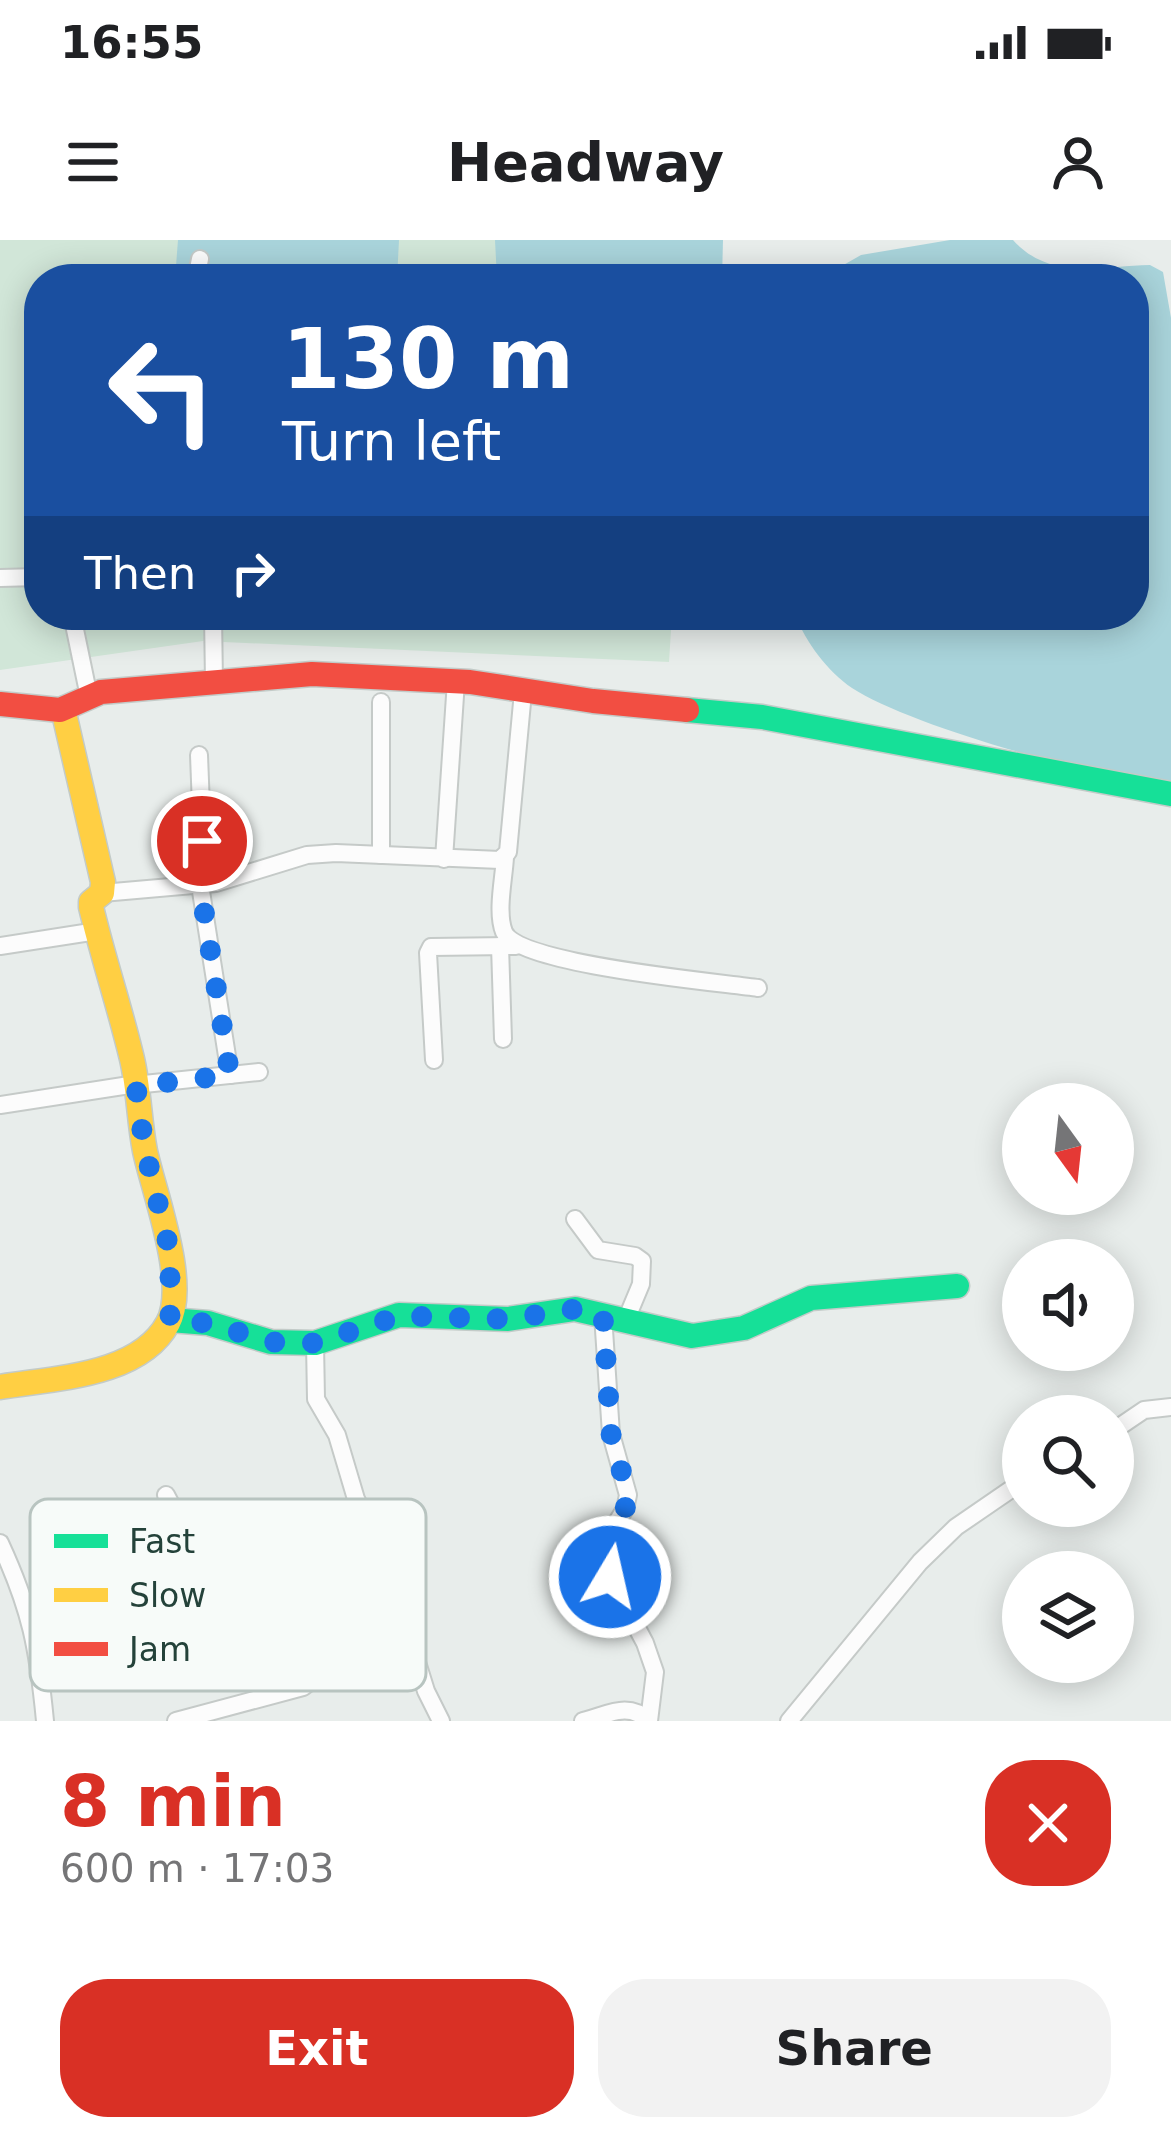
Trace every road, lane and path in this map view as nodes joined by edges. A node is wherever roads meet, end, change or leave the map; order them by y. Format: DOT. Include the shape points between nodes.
graph roads {
  1 [pos="200,259"];
  2 [pos="199,264"];
  3 [pos="75,630"];
  4 [pos="213,630"];
  5 [pos="456,681"];
  6 [pos="214,682"];
  7 [pos="523,692"];
  8 [pos="89,698"];
  9 [pos="382,702"];
  10 [pos="0,704"];
  11 [pos="62,709"];
  12 [pos="199,755"];
  13 [pos="1171,794"];
  14 [pos="381,855"];
  15 [pos="506,857"];
  16 [pos="444,859"];
  17 [pos="202,885"];
  18 [pos="97,897"];
  19 [pos="97,931"];
  20 [pos="0,946"];
  21 [pos="508,946"];
  22 [pos="758,988"];
  23 [pos="503,1039"];
  24 [pos="434,1060"];
  25 [pos="259,1072"];
  26 [pos="230,1075"];
  27 [pos="142,1084"];
  28 [pos="0,1105"];
  29 [pos="574,1219"];
  30 [pos="958,1286"];
  31 [pos="614,1318"];
  32 [pos="170,1321"];
  33 [pos="315,1343"];
  34 [pos="0,1387"];
  35 [pos="1171,1407"];
  36 [pos="1134,1417"];
  37 [pos="166,1495"];
  38 [pos="1002,1495"];
  39 [pos="168,1499"];
  40 [pos="356,1499"];
  41 [pos="0,1544"];
  42 [pos="30,1615"];
  43 [pos="426,1690"];
  44 [pos="42,1691"];
  45 [pos="288,1691"];
  46 [pos="45,1721"];
  47 [pos="176,1721"];
  48 [pos="441,1721"];
  49 [pos="583,1721"];
  50 [pos="649,1721"];
  51 [pos="789,1721"];
  1 -- 2 [label="street"];
  3 -- 8 [label="street"];
  4 -- 6 [label="street"];
  5 -- 6 [label="street" via="312,674"];
  5 -- 7 [label="street"];
  5 -- 16 [label="street"];
  6 -- 8 [label="street"];
  7 -- 13 [label="street" via="761,717"];
  7 -- 15 [label="street"];
  8 -- 11 [label="street"];
  9 -- 14 [label="street"];
  10 -- 11 [label="street"];
  11 -- 18 [label="street" via="103,881"];
  12 -- 17 [label="street"];
  14 -- 16 [label="street"];
  14 -- 17 [label="street" via="307,855"];
  15 -- 16 [label="street"];
  15 -- 21 [label="street"];
  17 -- 18 [label="street"];
  17 -- 26 [label="street"];
  18 -- 19 [label="street"];
  19 -- 20 [label="street"];
  19 -- 27 [label="street"];
  21 -- 22 [label="street"];
  21 -- 23 [label="street"];
  21 -- 24 [label="street" via="428,952"];
  25 -- 26 [label="street"];
  26 -- 27 [label="street"];
  27 -- 28 [label="street"];
  27 -- 32 [label="street" via="170,1252"];
  29 -- 31 [label="street" via="598,1250 642,1261 640,1284"];
  30 -- 31 [label="street" via="811,1298 744,1328 705,1335"];
  31 -- 33 [label="street" via="575,1309 508,1319 399,1316"];
  31 -- 50 [label="street" via="611,1434 628,1495 612,1530 610,1577 655,1672"];
  32 -- 33 [label="street"];
  32 -- 34 [label="street" via="107,1366"];
  33 -- 40 [label="street" via="316,1399 337,1435"];
  35 -- 36 [label="street"];
  37 -- 39 [label="street"];
  38 -- 51 [label="street" via="920,1562"];
  41 -- 42 [label="street"];
  43 -- 48 [label="street"];
  44 -- 46 [label="street"];
  45 -- 47 [label="street"];
  49 -- 50 [label="street" via="627,1708"];
}
